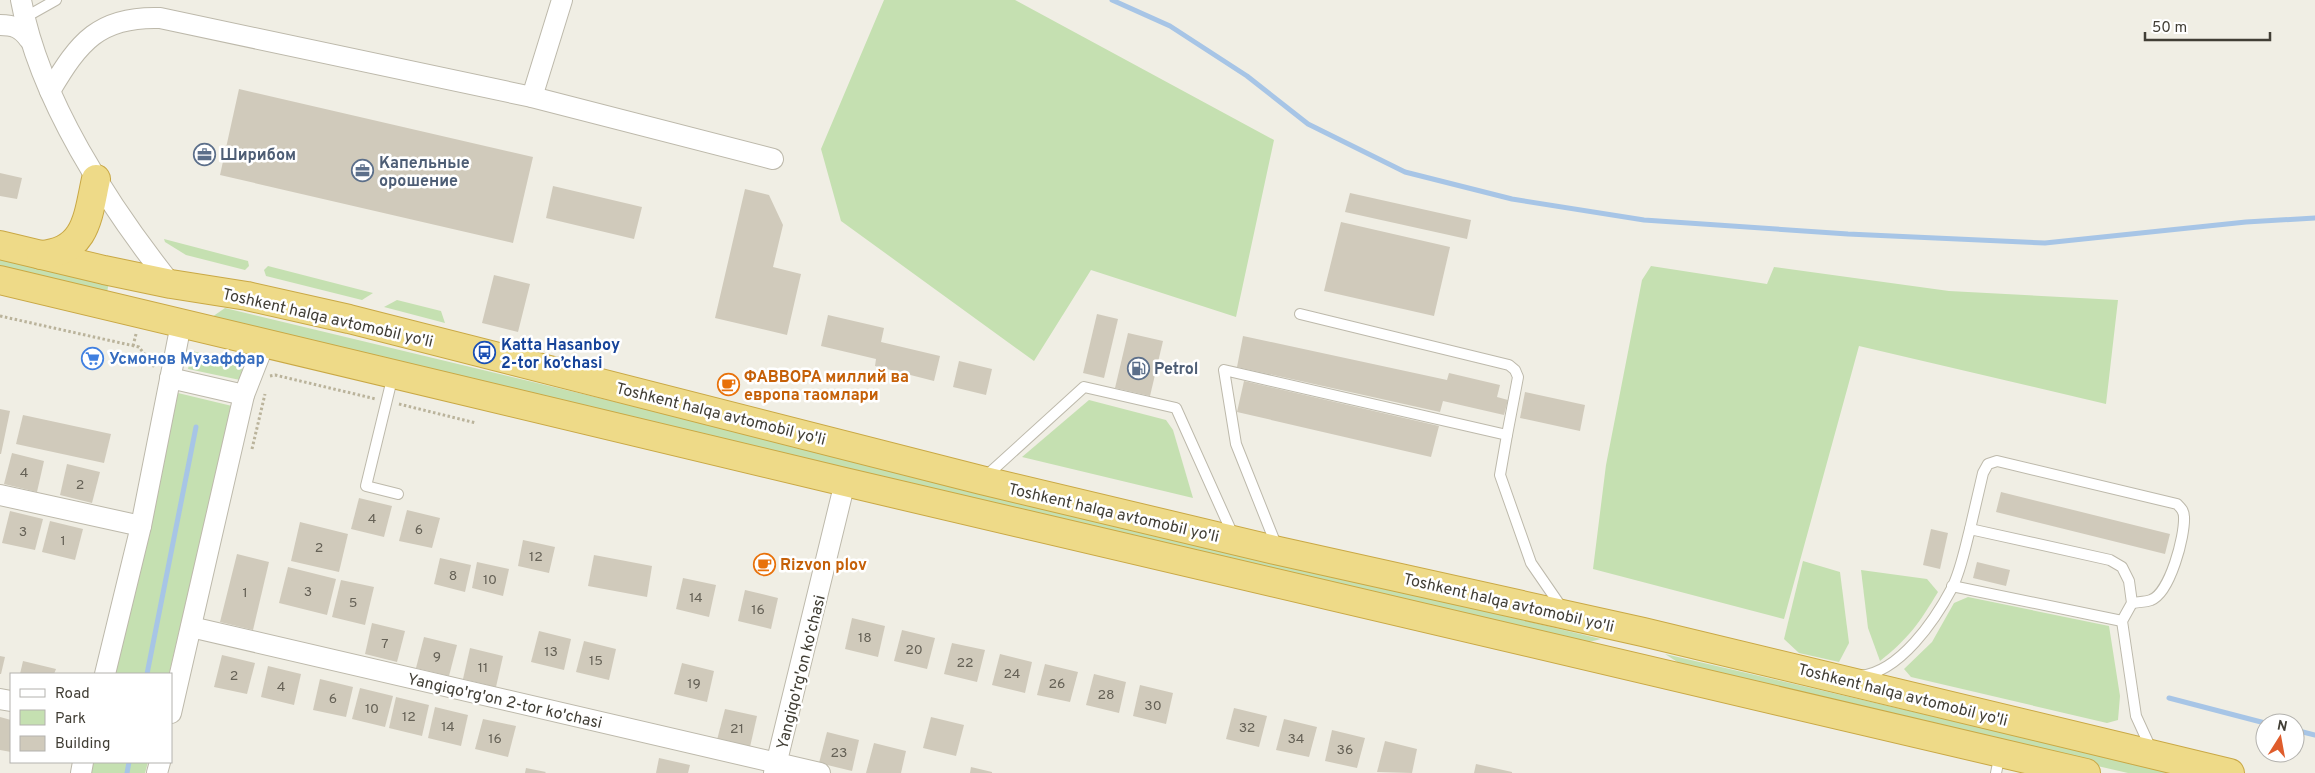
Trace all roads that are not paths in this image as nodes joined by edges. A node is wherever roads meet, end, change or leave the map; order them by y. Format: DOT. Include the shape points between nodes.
graph roads {
  1 [pos="56,0"];
  2 [pos="562,0"];
  3 [pos="22,9"];
  4 [pos="0,25"];
  5 [pos="29,40"];
  6 [pos="50,91"];
  7 [pos="532,97"];
  8 [pos="773,159"];
  9 [pos="96,179"];
  10 [pos="0,245"];
  11 [pos="41,255"];
  12 [pos="0,280"];
  13 [pos="171,284"];
  14 [pos="1300,314"];
  15 [pos="181,324"];
  16 [pos="264,344"];
  17 [pos="394,374"];
  18 [pos="164,375"];
  19 [pos="244,395"];
  20 [pos="1507,435"];
  21 [pos="981,480"];
  22 [pos="845,482"];
  23 [pos="398,494"];
  24 [pos="0,495"];
  25 [pos="141,526"];
  26 [pos="1970,529"];
  27 [pos="1236,541"];
  28 [pos="1279,551"];
  29 [pos="1952,586"];
  30 [pos="2132,603"];
  31 [pos="1566,615"];
  32 [pos="2122,621"];
  33 [pos="191,627"];
  34 [pos="1643,632"];
  35 [pos="1635,667"];
  36 [pos="105,673"];
  37 [pos="1836,678"];
  38 [pos="172,708"];
  39 [pos="2153,754"];
  40 [pos="1998,763"];
  41 [pos="776,768"];
  42 [pos="820,773"];
  43 [pos="2086,773"];
  44 [pos="2230,773"];
  1 -- 3 [label="lane"];
  2 -- 7 [label="street"];
  3 -- 5 [label="street"];
  4 -- 5 [label="street" via="13,25"];
  5 -- 6 [label="street"];
  6 -- 7 [label="street" via="69,58 86,41 105,28 134,17 160,18"];
  6 -- 9 [label="street"];
  7 -- 8 [label="street"];
  9 -- 11 [label="highway" via="86,223 77,240 58,252"];
  9 -- 13 [label="street"];
  10 -- 11 [label="highway, Toshkent halqa avtomobil yo'li"];
  11 -- 13 [label="highway, Toshkent halqa avtomobil yo'li"];
  12 -- 15 [label="highway, Toshkent halqa avtomobil yo'li"];
  13 -- 15 [label="highway"];
  13 -- 21 [label="highway, Toshkent halqa avtomobil yo'li" via="247,296 349,319"];
  14 -- 20 [label="lane" via="1509,365 1518,378"];
  15 -- 16 [label="highway, Toshkent halqa avtomobil yo'li"];
  15 -- 18 [label="street"];
  16 -- 17 [label="highway, Toshkent halqa avtomobil yo'li"];
  16 -- 19 [label="street"];
  17 -- 22 [label="highway, Toshkent halqa avtomobil yo'li"];
  17 -- 23 [label="lane" via="366,486"];
  18 -- 19 [label="street"];
  18 -- 25 [label="street"];
  19 -- 33 [label="street"];
  20 -- 28 [label="lane" via="1224,370 1236,444"];
  20 -- 31 [label="lane" via="1500,475 1531,564"];
  21 -- 27 [label="highway, Toshkent halqa avtomobil yo'li"];
  21 -- 27 [label="lane" via="1084,387 1176,408"];
  22 -- 35 [label="highway, Toshkent halqa avtomobil yo'li"];
  22 -- 41 [label="street, Yangiqo'rg'on ko'chasi"];
  24 -- 25 [label="street"];
  25 -- 36 [label="street"];
  26 -- 29 [label="lane"];
  26 -- 30 [label="lane" via="2110,560 2122,567 2129,581"];
  26 -- 30 [label="lane" via="1983,473 1988,464 1997,461 2177,504 2184,516 2179,550 2166,587 2152,600"];
  27 -- 28 [label="highway, Toshkent halqa avtomobil yo'li"];
  28 -- 31 [label="highway, Toshkent halqa avtomobil yo'li"];
  29 -- 32 [label="lane"];
  29 -- 37 [label="lane" via="1921,637 1891,664 1866,676"];
  30 -- 32 [label="lane"];
  31 -- 34 [label="highway, Toshkent halqa avtomobil yo'li"];
  32 -- 39 [label="lane" via="2136,716"];
  33 -- 38 [label="street"];
  33 -- 41 [label="street, Yangiqo'rg'on 2-tor ko'chasi"];
  34 -- 35 [label="highway"];
  34 -- 37 [label="highway, Toshkent halqa avtomobil yo'li"];
  35 -- 40 [label="highway, Toshkent halqa avtomobil yo'li"];
  37 -- 39 [label="highway, Toshkent halqa avtomobil yo'li"];
  39 -- 44 [label="highway, Toshkent halqa avtomobil yo'li"];
  40 -- 43 [label="highway, Toshkent halqa avtomobil yo'li"];
  41 -- 42 [label="street, Yangiqo'rg'on 2-tor ko'chasi"];
}
